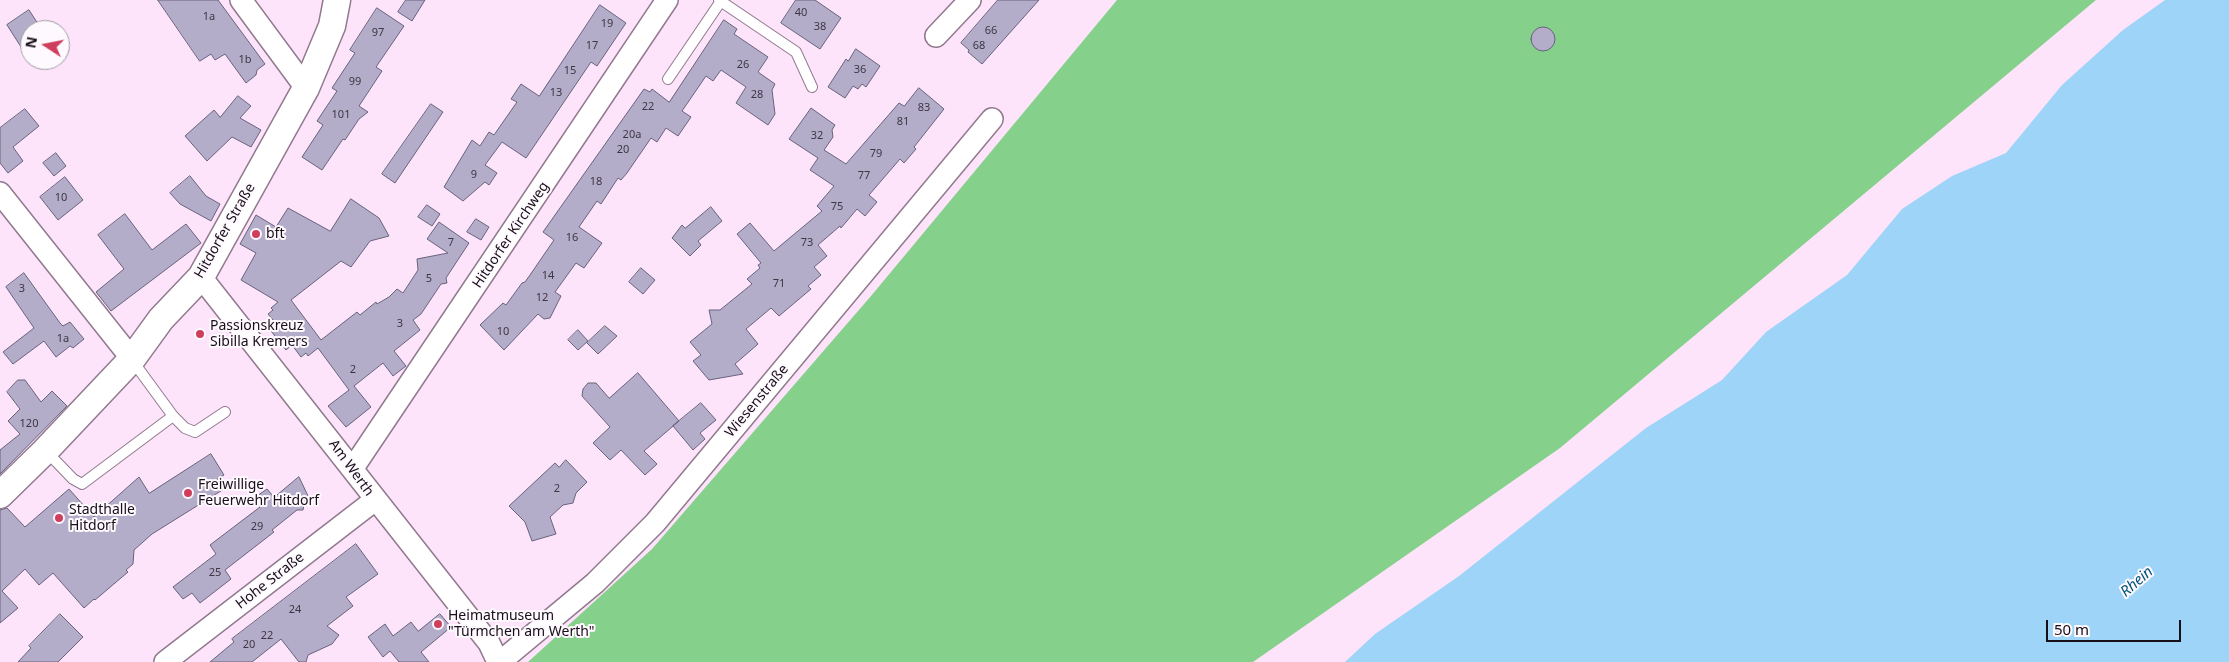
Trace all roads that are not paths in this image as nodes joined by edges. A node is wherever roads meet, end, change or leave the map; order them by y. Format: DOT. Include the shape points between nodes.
graph roads {
  1 [pos="241,0"];
  2 [pos="337,0"];
  3 [pos="667,0"];
  4 [pos="970,0"];
  5 [pos="720,1"];
  6 [pos="936,36"];
  7 [pos="668,79"];
  8 [pos="306,88"];
  9 [pos="812,88"];
  10 [pos="992,119"];
  11 [pos="0,193"];
  12 [pos="201,277"];
  13 [pos="132,359"];
  14 [pos="225,412"];
  15 [pos="173,416"];
  16 [pos="45,451"];
  17 [pos="353,468"];
  18 [pos="0,495"];
  19 [pos="375,500"];
  20 [pos="165,662"];
  21 [pos="499,662"];
  1 -- 8 [label="street"];
  2 -- 8 [label="street, Hitdorfer Straße" via="332,26"];
  3 -- 17 [label="street, Hitdorfer Kirchweg"];
  4 -- 6 [label="street"];
  5 -- 7 [label="lane"];
  5 -- 9 [label="lane" via="796,52"];
  8 -- 12 [label="street, Hitdorfer Straße"];
  10 -- 21 [label="street, Wiesenstraße" via="655,523 595,583"];
  11 -- 13 [label="street"];
  12 -- 13 [label="street, Hitdorfer Straße" via="161,319"];
  12 -- 17 [label="street, Am Werth"];
  13 -- 15 [label="lane"];
  13 -- 16 [label="street, Hitdorfer Straße"];
  14 -- 15 [label="lane" via="195,432 185,428"];
  15 -- 16 [label="lane" via="82,484"];
  16 -- 18 [label="street, Hitdorfer Straße"];
  17 -- 19 [label="street, Am Werth"];
  19 -- 20 [label="street, Hohe Straße"];
  19 -- 21 [label="street, Am Werth" via="489,642"];
}
